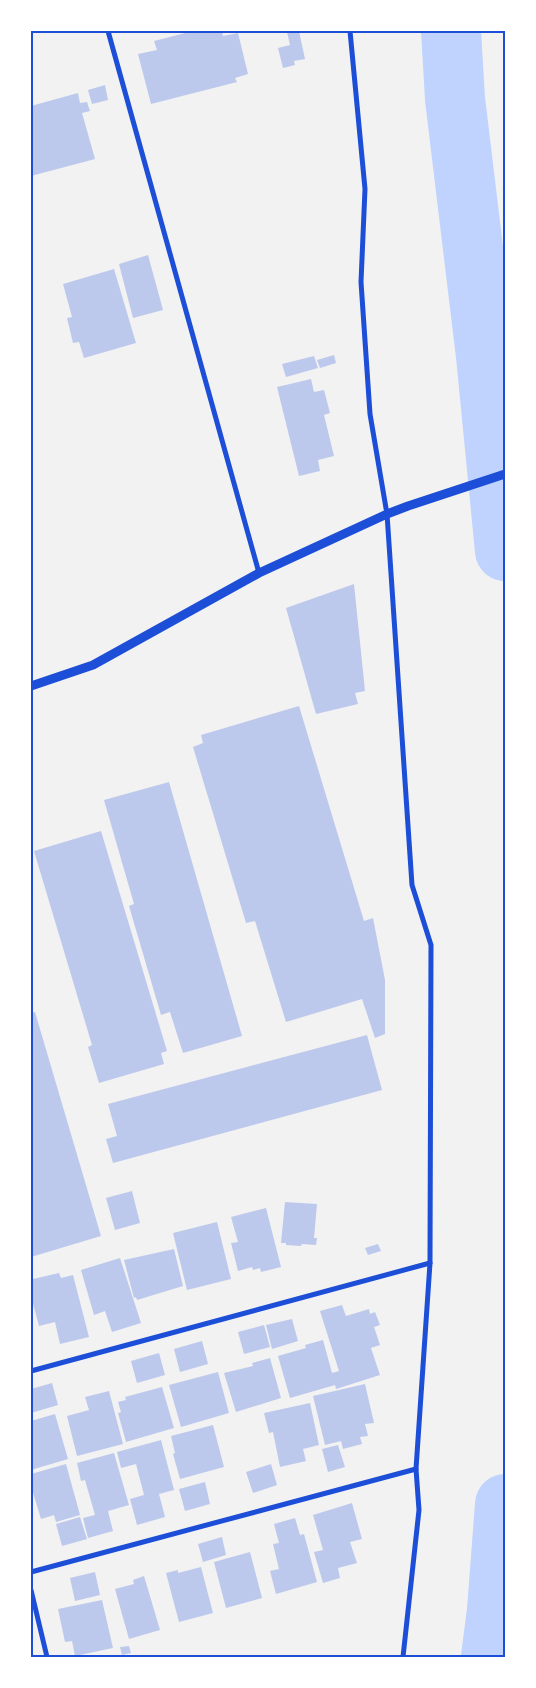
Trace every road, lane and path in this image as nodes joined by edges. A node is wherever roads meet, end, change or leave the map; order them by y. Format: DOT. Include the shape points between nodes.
graph roads {
  1 [pos="108,31"];
  2 [pos="350,31"];
  3 [pos="505,474"];
  4 [pos="387,514"];
  5 [pos="259,573"];
  6 [pos="31,686"];
  7 [pos="430,1263"];
  8 [pos="31,1371"];
  9 [pos="416,1469"];
  10 [pos="31,1572"];
  11 [pos="31,1590"];
  12 [pos="47,1657"];
  13 [pos="403,1657"];
  1 -- 5 [label="street"];
  2 -- 4 [label="street" via="365,189 361,282 369,404"];
  3 -- 4 [label="street"];
  4 -- 5 [label="street"];
  4 -- 7 [label="street" via="412,886 430,945"];
  5 -- 6 [label="street" via="93,665"];
  7 -- 8 [label="street"];
  7 -- 9 [label="street"];
  9 -- 10 [label="street"];
  9 -- 13 [label="street" via="419,1510"];
  11 -- 12 [label="street"];
}
